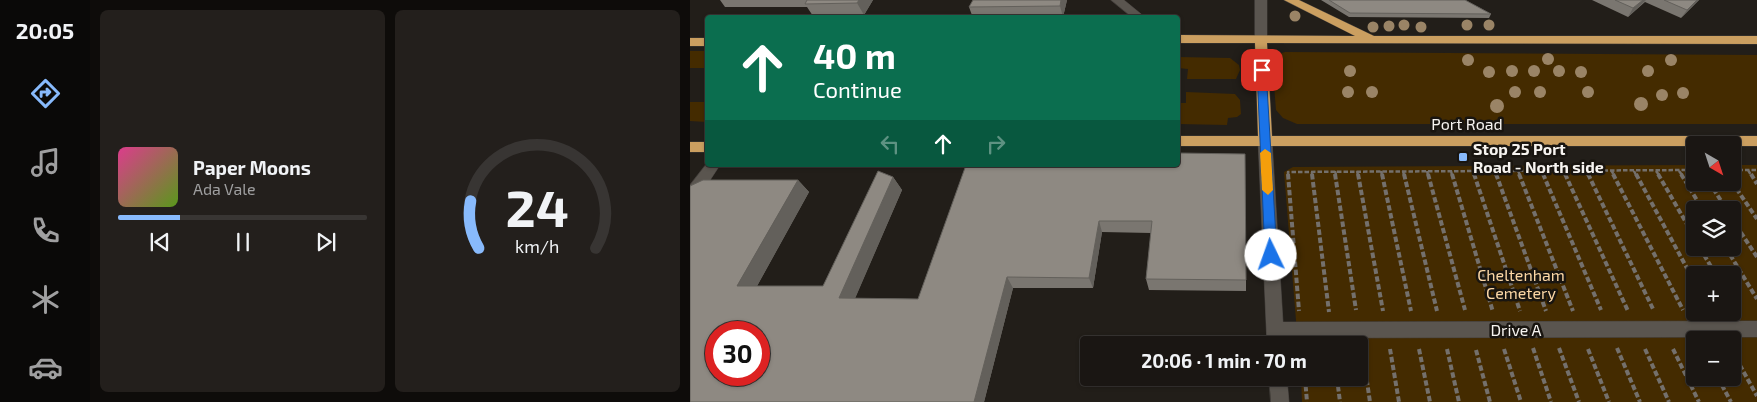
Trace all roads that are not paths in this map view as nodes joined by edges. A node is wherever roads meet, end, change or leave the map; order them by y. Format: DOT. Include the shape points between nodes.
graph roads {
  1 [pos="1117,0"];
  2 [pos="1261,0"];
  3 [pos="1290,0"];
  4 [pos="1137,15"];
  5 [pos="1180,39"];
  6 [pos="1260,39"];
  7 [pos="1374,40"];
  8 [pos="1757,40"];
  9 [pos="690,42"];
  10 [pos="705,42"];
  11 [pos="1265,140"];
  12 [pos="1180,141"];
  13 [pos="1757,141"];
  14 [pos="690,147"];
  15 [pos="705,147"];
  16 [pos="712,167"];
  17 [pos="690,194"];
  18 [pos="1757,329"];
  19 [pos="1276,336"];
  20 [pos="1279,336"];
  21 [pos="1279,386"];
  22 [pos="1280,402"];
  1 -- 4 [label="street"];
  2 -- 6 [label="street"];
  3 -- 7 [label="highway"];
  5 -- 6 [label="highway"];
  6 -- 7 [label="highway"];
  6 -- 11 [label="highway"];
  7 -- 8 [label="highway"];
  9 -- 10 [label="highway"];
  11 -- 12 [label="highway, Port Road"];
  11 -- 13 [label="highway, Port Road"];
  11 -- 19 [label="street"];
  14 -- 15 [label="highway"];
  16 -- 17 [label="street"];
  18 -- 20 [label="street, Drive A" via="1301,329"];
  21 -- 22 [label="street"];
}
